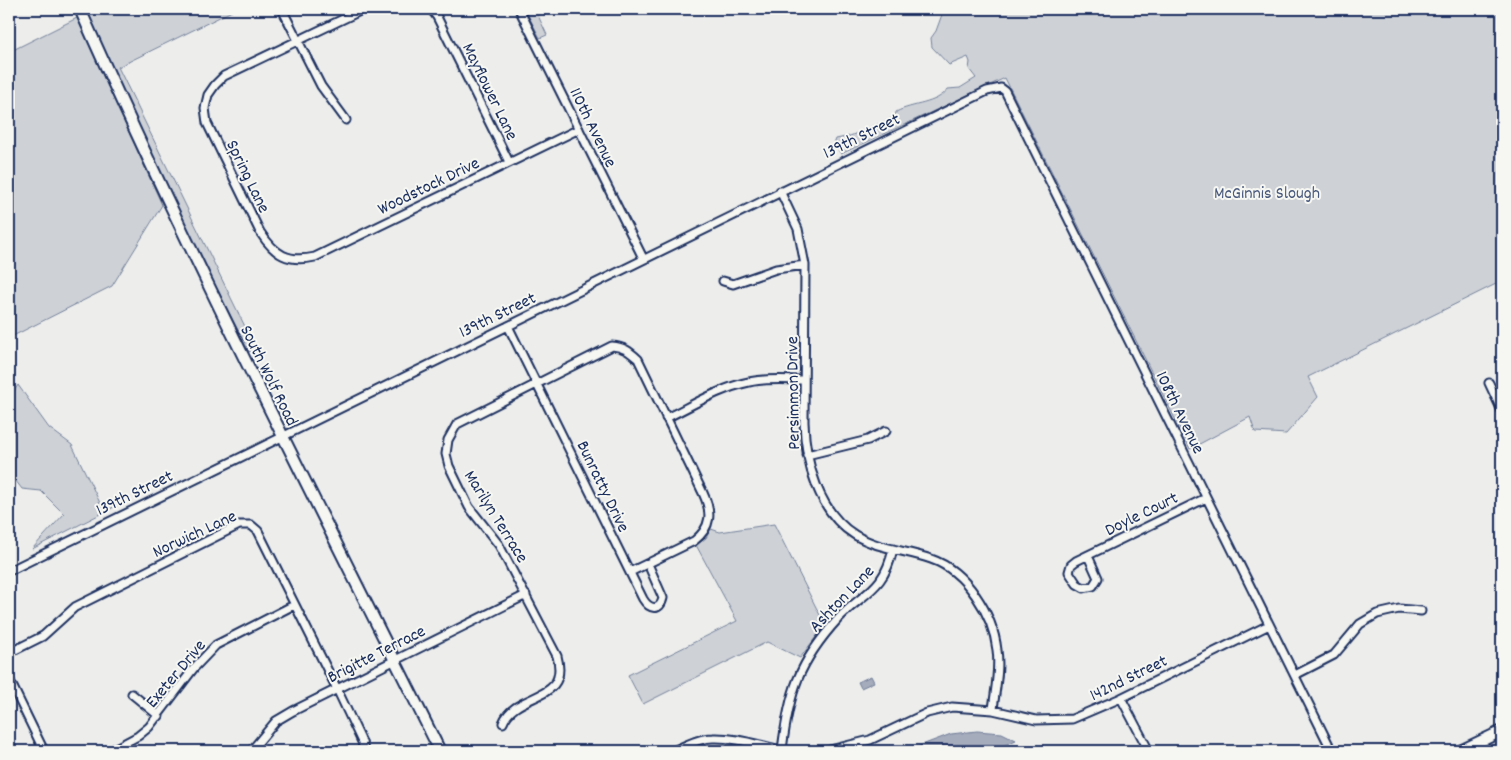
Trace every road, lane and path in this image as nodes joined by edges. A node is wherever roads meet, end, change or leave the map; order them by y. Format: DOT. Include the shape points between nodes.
graph roads {
  1 [pos="80,9"];
  2 [pos="282,9"];
  3 [pos="364,9"];
  4 [pos="431,9"];
  5 [pos="519,9"];
  6 [pos="298,41"];
  7 [pos="1000,88"];
  8 [pos="346,120"];
  9 [pos="579,130"];
  10 [pos="509,162"];
  11 [pos="780,191"];
  12 [pos="288,258"];
  13 [pos="643,258"];
  14 [pos="805,265"];
  15 [pos="723,281"];
  16 [pos="508,326"];
  17 [pos="804,380"];
  18 [pos="536,382"];
  19 [pos="1489,383"];
  20 [pos="1502,411"];
  21 [pos="666,418"];
  22 [pos="886,431"];
  23 [pos="282,436"];
  24 [pos="807,455"];
  25 [pos="1206,498"];
  26 [pos="893,550"];
  27 [pos="1088,556"];
  28 [pos="648,564"];
  29 [pos="9,571"];
  30 [pos="630,572"];
  31 [pos="526,594"];
  32 [pos="294,605"];
  33 [pos="1421,611"];
  34 [pos="1269,625"];
  35 [pos="9,653"];
  36 [pos="395,660"];
  37 [pos="1295,674"];
  38 [pos="9,679"];
  39 [pos="337,689"];
  40 [pos="132,694"];
  41 [pos="1122,698"];
  42 [pos="993,710"];
  43 [pos="159,716"];
  44 [pos="503,723"];
  45 [pos="1502,731"];
  46 [pos="44,751"];
  47 [pos="110,751"];
  48 [pos="251,751"];
  49 [pos="364,751"];
  50 [pos="440,751"];
  51 [pos="672,751"];
  52 [pos="784,751"];
  53 [pos="826,751"];
  54 [pos="1150,751"];
  55 [pos="1332,751"];
  56 [pos="1460,751"];
  1 -- 23 [label="main road, South Wolf Road" via="166,198"];
  2 -- 6 [label="street"];
  3 -- 6 [label="street"];
  4 -- 10 [label="street, Mayflower Lane"];
  5 -- 9 [label="street, 110th Avenue"];
  6 -- 8 [label="street" via="321,86"];
  6 -- 12 [label="street, Spring Lane" via="224,76 214,84 206,108 207,123 252,216 268,245"];
  7 -- 11 [label="street, 139th Street"];
  7 -- 25 [label="street, 108th Avenue" via="1005,91"];
  9 -- 10 [label="street, Woodstock Drive"];
  9 -- 13 [label="street, 110th Avenue"];
  10 -- 12 [label="street, Woodstock Drive" via="315,257 300,261"];
  11 -- 13 [label="street, 139th Street"];
  11 -- 14 [label="street, Persimmon Drive" via="798,229"];
  13 -- 16 [label="street, 139th Street"];
  14 -- 15 [label="street" via="776,269 733,284"];
  14 -- 17 [label="street, Persimmon Drive"];
  16 -- 18 [label="street, Bunratty Drive"];
  16 -- 23 [label="street, 139th Street"];
  17 -- 21 [label="street" via="750,382 727,389"];
  17 -- 24 [label="street, Persimmon Drive"];
  18 -- 21 [label="street, Marilyn Terrace" via="612,346 622,347 638,359"];
  18 -- 30 [label="street, Bunratty Drive"];
  18 -- 31 [label="street, Marilyn Terrace" via="463,419 450,434 446,454 469,507 499,545"];
  19 -- 20 [label="street"];
  21 -- 28 [label="street, Marilyn Terrace" via="709,505 708,525 694,541"];
  22 -- 24 [label="street" via="868,440"];
  23 -- 29 [label="street, 139th Street"];
  23 -- 36 [label="main road, South Wolf Road"];
  24 -- 26 [label="street, Persimmon Drive" via="821,494 842,525 868,542"];
  25 -- 27 [label="street, Doyle Court"];
  25 -- 34 [label="street, 108th Avenue"];
  26 -- 42 [label="street, Persimmon Drive" via="948,567 964,579 976,596 997,648"];
  26 -- 52 [label="street, Ashton Lane" via="885,576 840,617 812,650 801,669 787,709"];
  27 -- 27 [label="street, Doyle Court" via="1069,568 1071,577 1084,588 1093,586 1098,578"];
  28 -- 30 [label="street, Marilyn Terrace"];
  28 -- 30 [label="street, Bunratty Drive" via="663,598 658,608 647,606"];
  31 -- 36 [label="street, Brigitte Terrace"];
  31 -- 44 [label="street, Marilyn Terrace" via="557,656 560,676 550,690 514,708"];
  32 -- 35 [label="street, Norwich Lane" via="258,532 252,524 240,525 76,607 48,632"];
  32 -- 39 [label="street, Norwich Lane"];
  32 -- 43 [label="street, Exeter Drive" via="216,645 194,668"];
  33 -- 37 [label="street" via="1399,609 1377,614 1360,624 1334,655"];
  34 -- 37 [label="street, 108th Avenue"];
  34 -- 41 [label="street, 142nd Street"];
  36 -- 39 [label="street, Brigitte Terrace"];
  36 -- 50 [label="main road, South Wolf Road"];
  37 -- 55 [label="street, 108th Avenue"];
  38 -- 46 [label="street"];
  39 -- 48 [label="street, Brigitte Terrace" via="276,721"];
  39 -- 49 [label="street, Norwich Lane"];
  40 -- 43 [label="street"];
  41 -- 42 [label="street, 142nd Street" via="1090,713 1054,721"];
  41 -- 54 [label="street"];
  42 -- 53 [label="street, 142nd Street" via="940,709 870,740"];
  43 -- 47 [label="street, Exeter Drive" via="138,736"];
  45 -- 56 [label="main road"];
  51 -- 52 [label="street" via="712,738"];
}
